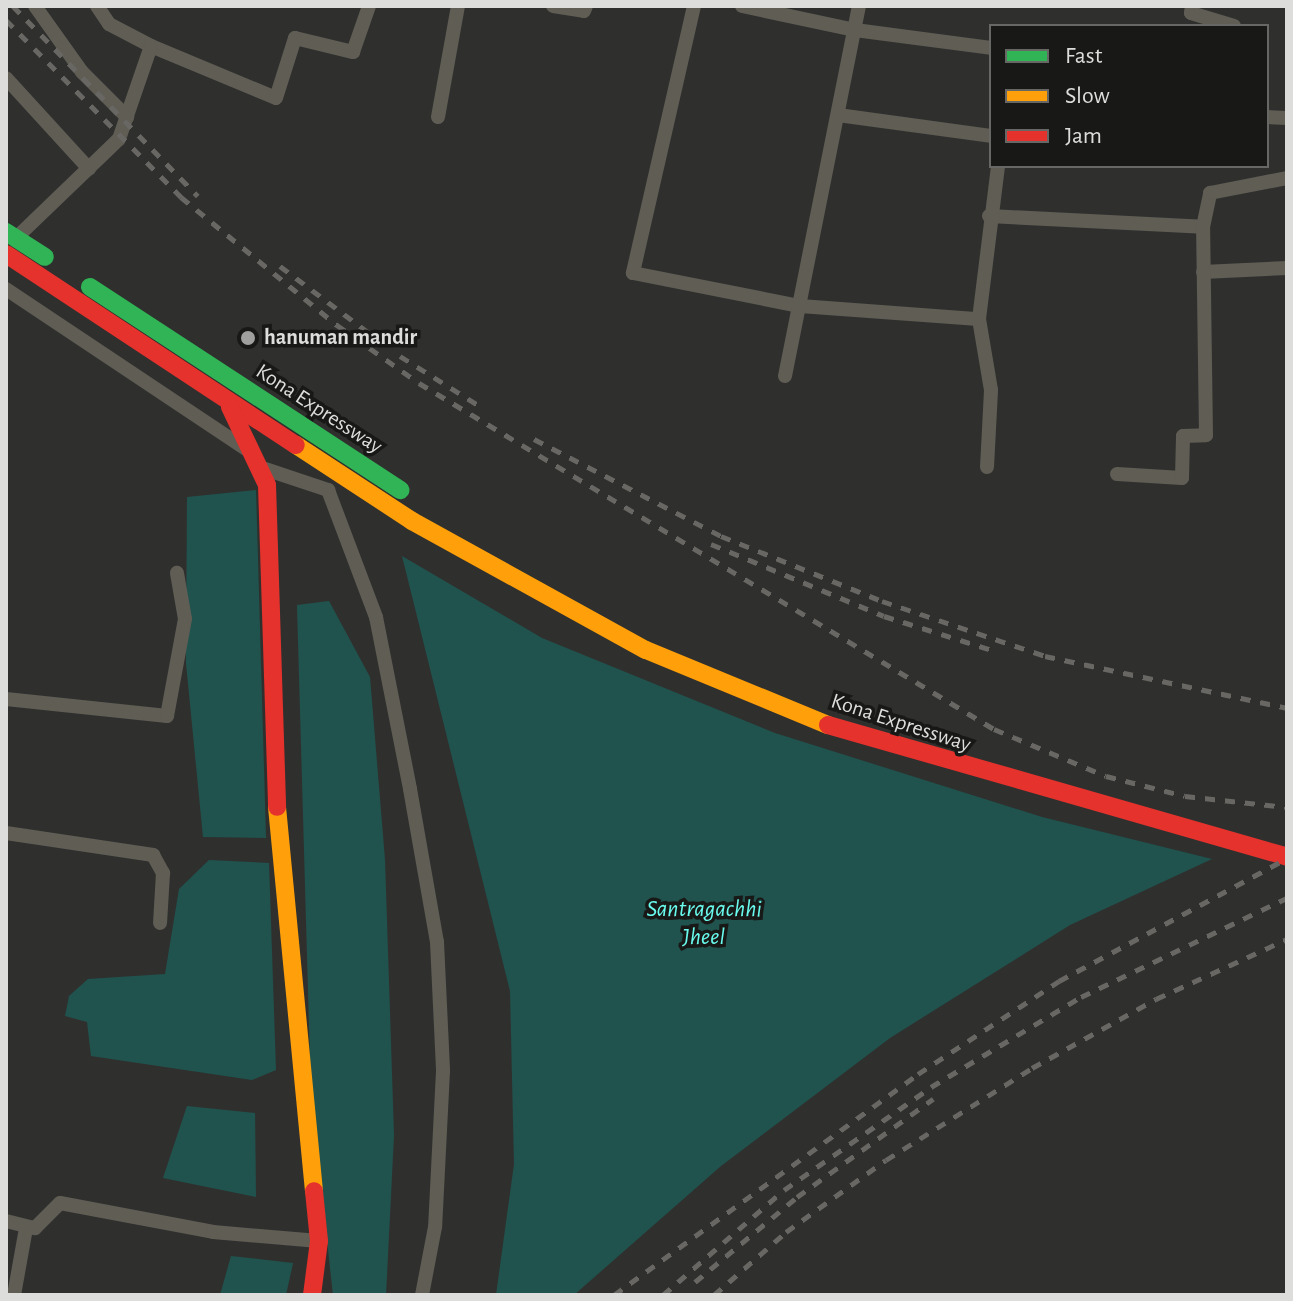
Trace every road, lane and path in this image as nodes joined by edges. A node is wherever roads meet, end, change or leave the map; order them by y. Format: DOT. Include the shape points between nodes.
graph roads {
  1 [pos="35,6"];
  2 [pos="97,6"];
  3 [pos="369,6"];
  4 [pos="458,6"];
  5 [pos="553,6"];
  6 [pos="586,6"];
  7 [pos="694,6"];
  8 [pos="742,6"];
  9 [pos="859,6"];
  10 [pos="1192,6"];
  11 [pos="782,10"];
  12 [pos="1227,24"];
  13 [pos="855,30"];
  14 [pos="151,46"];
  15 [pos="989,48"];
  16 [pos="6,78"];
  17 [pos="838,115"];
  18 [pos="127,117"];
  19 [pos="438,117"];
  20 [pos="989,136"];
  21 [pos="998,168"];
  22 [pos="89,169"];
  23 [pos="1287,178"];
  24 [pos="989,216"];
  25 [pos="1203,227"];
  26 [pos="9,243"];
  27 [pos="1287,268"];
  28 [pos="1203,272"];
  29 [pos="6,289"];
  30 [pos="800,306"];
  31 [pos="979,319"];
  32 [pos="785,376"];
  33 [pos="224,399"];
  34 [pos="260,463"];
  35 [pos="987,467"];
  36 [pos="1117,474"];
  37 [pos="177,573"];
  38 [pos="520,581"];
  39 [pos="6,699"];
  40 [pos="6,833"];
  41 [pos="1287,857"];
  42 [pos="160,923"];
  43 [pos="6,1221"];
  44 [pos="26,1228"];
  45 [pos="319,1241"];
  46 [pos="14,1295"];
  47 [pos="312,1295"];
  48 [pos="422,1295"];
  1 -- 18 [label="street" via="82,72"];
  2 -- 14 [label="street" via="109,24"];
  3 -- 14 [label="street" via="353,52 295,38 276,98"];
  4 -- 19 [label="street"];
  5 -- 6 [label="street" via="584,11"];
  7 -- 30 [label="street" via="633,273"];
  8 -- 11 [label="street"];
  9 -- 13 [label="street"];
  10 -- 12 [label="street" via="1191,13"];
  11 -- 13 [label="street"];
  13 -- 15 [label="street"];
  13 -- 17 [label="street"];
  14 -- 18 [label="street"];
  16 -- 22 [label="street"];
  17 -- 20 [label="street"];
  17 -- 30 [label="street"];
  18 -- 22 [label="street" via="119,139"];
  21 -- 24 [label="street"];
  22 -- 26 [label="street"];
  23 -- 25 [label="street" via="1210,193"];
  24 -- 25 [label="street"];
  24 -- 31 [label="street"];
  25 -- 28 [label="street"];
  26 -- 33 [label="main road, Kona Expressway"];
  26 -- 38 [label="main road, Kona Expressway" via="429,510"];
  27 -- 28 [label="street"];
  28 -- 36 [label="street" via="1206,435 1183,436 1182,478"];
  29 -- 34 [label="street"];
  30 -- 31 [label="street"];
  30 -- 32 [label="street"];
  31 -- 35 [label="street" via="991,390"];
  33 -- 34 [label="main road"];
  33 -- 38 [label="main road, Kona Expressway" via="412,521"];
  34 -- 45 [label="main road" via="279,864"];
  34 -- 48 [label="street" via="328,490 376,617 410,789 437,942 443,1071 435,1227"];
  37 -- 39 [label="street" via="185,619 167,716"];
  38 -- 41 [label="main road, Kona Expressway" via="646,650 796,714 919,756"];
  40 -- 42 [label="street" via="153,855 163,873"];
  43 -- 44 [label="street"];
  44 -- 45 [label="street" via="41,1225 51,1206 60,1203 213,1232"];
  44 -- 46 [label="street"];
  45 -- 47 [label="main road"];
}
